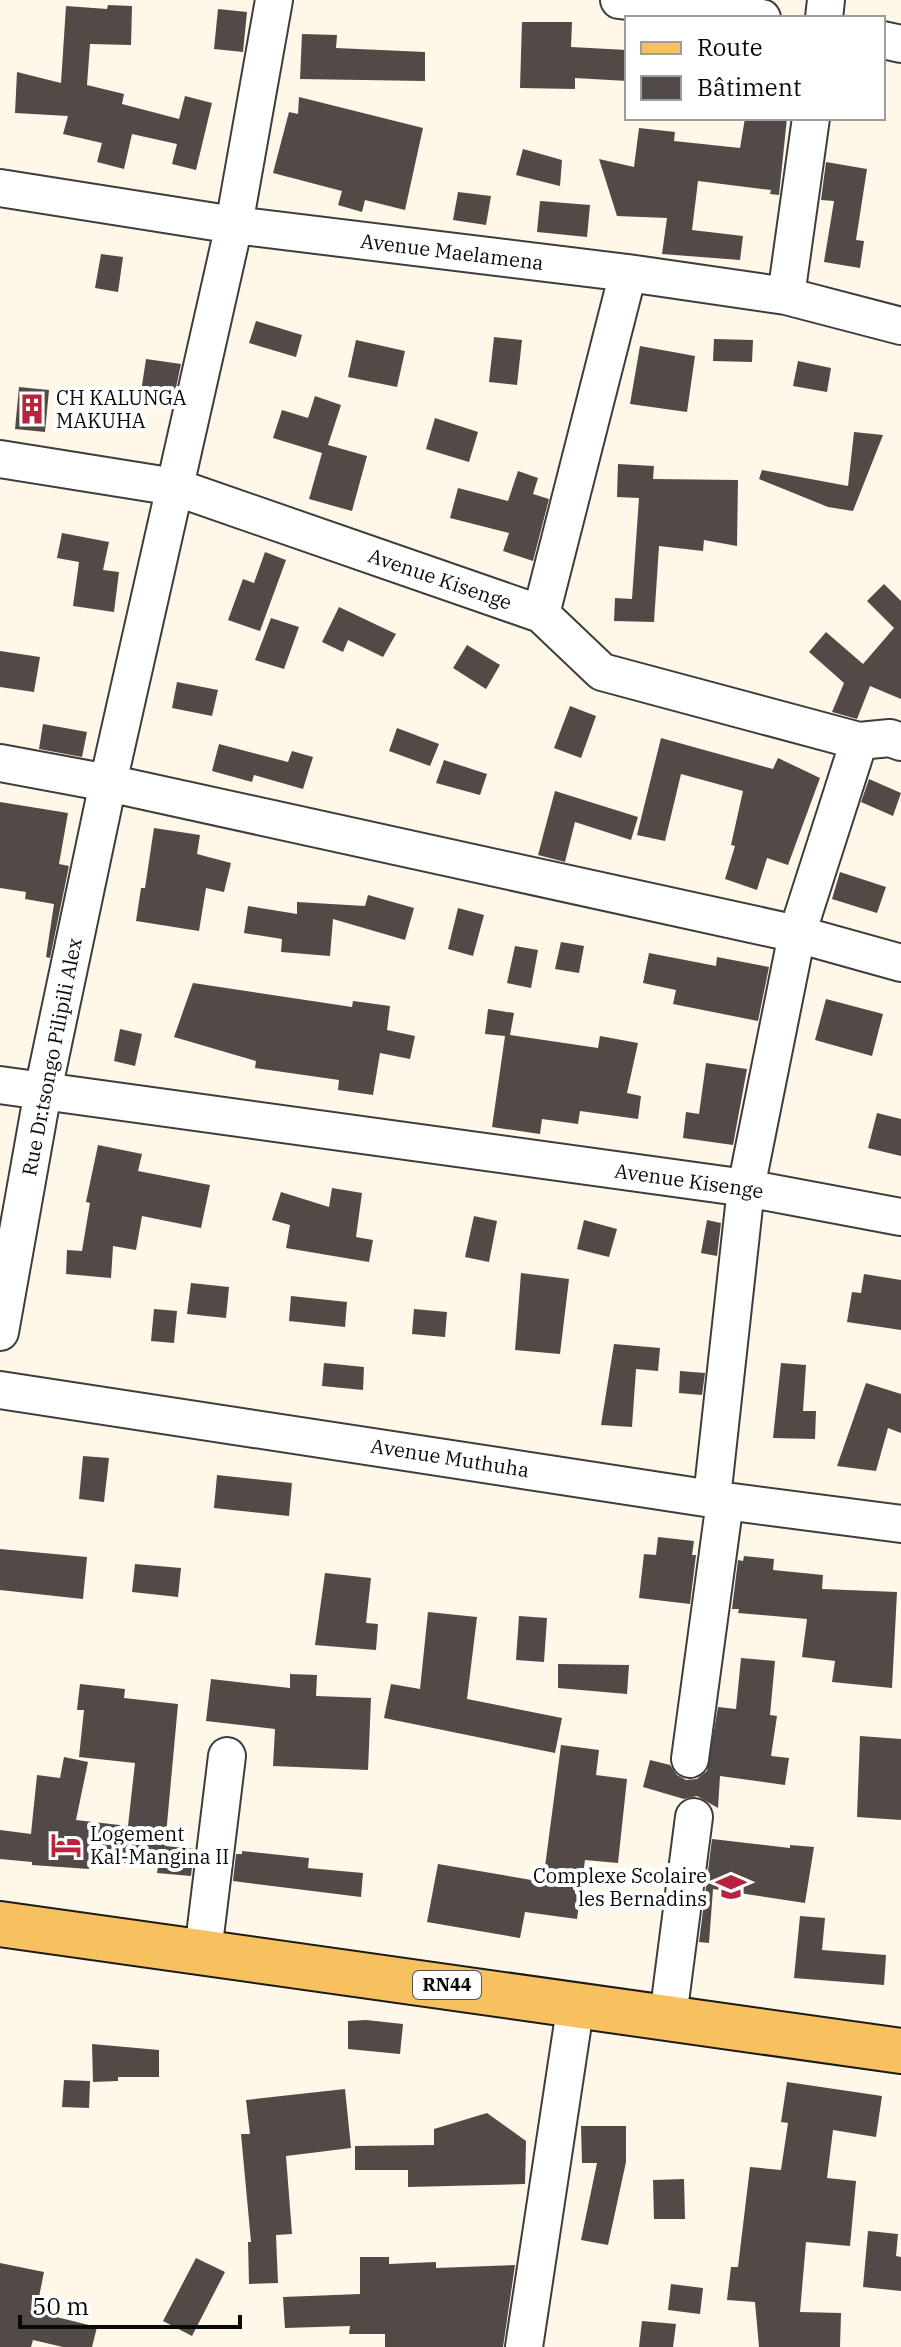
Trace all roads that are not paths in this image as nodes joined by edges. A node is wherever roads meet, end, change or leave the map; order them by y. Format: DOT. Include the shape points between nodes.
graph roads {
  1 [pos="274,0"];
  2 [pos="619,0"];
  3 [pos="635,0"];
  4 [pos="748,16"];
  5 [pos="811,120"];
  6 [pos="0,188"];
  7 [pos="234,225"];
  8 [pos="628,273"];
  9 [pos="786,296"];
  10 [pos="901,326"];
  11 [pos="0,459"];
  12 [pos="175,487"];
  13 [pos="541,614"];
  14 [pos="859,741"];
  15 [pos="901,742"];
  16 [pos="0,763"];
  17 [pos="108,783"];
  18 [pos="797,934"];
  19 [pos="901,963"];
  20 [pos="0,1085"];
  21 [pos="43,1091"];
  22 [pos="746,1188"];
  23 [pos="901,1217"];
  24 [pos="0,1332"];
  25 [pos="0,1390"];
  26 [pos="718,1499"];
  27 [pos="901,1524"];
  28 [pos="227,1756"];
  29 [pos="690,1759"];
  30 [pos="694,1817"];
  31 [pos="0,1924"];
  32 [pos="203,1952"];
  33 [pos="576,2003"];
  34 [pos="668,2017"];
  35 [pos="901,2051"];
  36 [pos="524,2347"];
  1 -- 7 [label="street, Rue Dr.tsongo Pilipili Alex"];
  2 -- 3 [label="street"];
  3 -- 4 [label="street"];
  5 -- 9 [label="street"];
  6 -- 7 [label="street, Avenue Maelamena"];
  7 -- 8 [label="street, Avenue Maelamena"];
  7 -- 12 [label="street, Rue Dr.tsongo Pilipili Alex"];
  8 -- 9 [label="street, Avenue Maelamena"];
  8 -- 13 [label="street"];
  9 -- 10 [label="street, Avenue Maelamena"];
  11 -- 12 [label="street, Avenue Kisenge"];
  12 -- 13 [label="street, Avenue Kisenge"];
  12 -- 17 [label="street, Rue Dr.tsongo Pilipili Alex"];
  13 -- 14 [label="street, Avenue Kisenge" via="602,672"];
  14 -- 15 [label="street, Avenue Kisenge"];
  14 -- 18 [label="street"];
  16 -- 17 [label="street"];
  17 -- 18 [label="street"];
  17 -- 21 [label="street, Rue Dr.tsongo Pilipili Alex"];
  18 -- 19 [label="street"];
  18 -- 22 [label="street"];
  20 -- 21 [label="street, Avenue Kisenge"];
  21 -- 22 [label="street, Avenue Kisenge"];
  21 -- 24 [label="street, Rue Dr.tsongo Pilipili Alex"];
  22 -- 23 [label="street, Avenue Kisenge"];
  22 -- 26 [label="street"];
  25 -- 26 [label="street, Avenue Muthuha"];
  26 -- 27 [label="street, Avenue Muthuha"];
  26 -- 29 [label="street"];
  28 -- 32 [label="street"];
  30 -- 34 [label="street"];
  31 -- 32 [label="main road, RN44"];
  32 -- 33 [label="main road, RN44"];
  33 -- 34 [label="main road, RN44"];
  33 -- 36 [label="street"];
  34 -- 35 [label="main road, RN44"];
}
